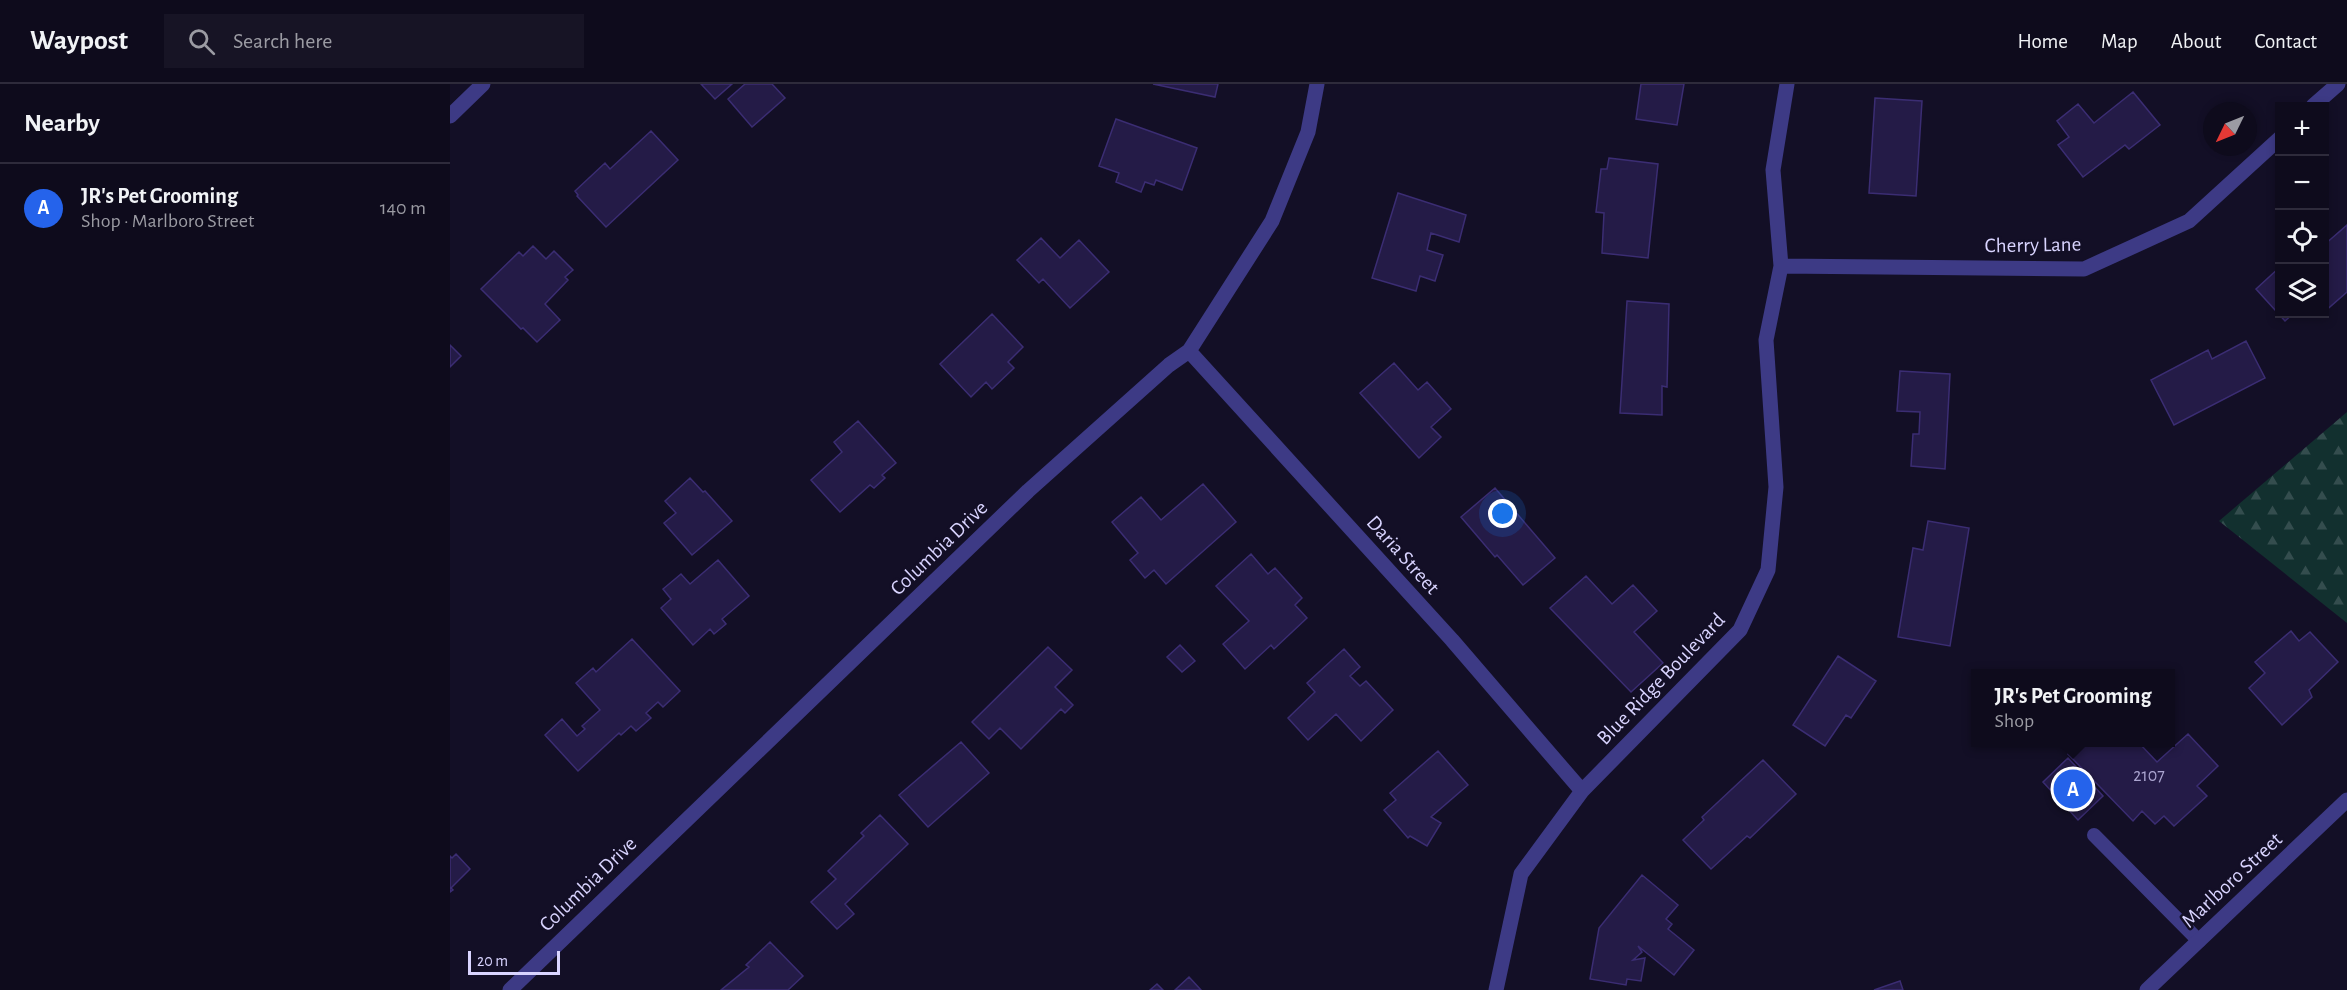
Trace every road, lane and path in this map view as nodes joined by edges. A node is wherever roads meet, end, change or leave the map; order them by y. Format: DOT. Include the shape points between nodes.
graph roads {
  1 [pos="483,84"];
  2 [pos="1317,84"];
  3 [pos="1787,84"];
  4 [pos="2338,84"];
  5 [pos="2318,102"];
  6 [pos="450,116"];
  7 [pos="2275,143"];
  8 [pos="1781,266"];
  9 [pos="1189,351"];
  10 [pos="1582,791"];
  11 [pos="2347,800"];
  12 [pos="2094,835"];
  13 [pos="2199,941"];
  14 [pos="510,990"];
  15 [pos="1496,990"];
  16 [pos="2147,990"];
  1 -- 6 [label="street"];
  2 -- 9 [label="street, Columbia Drive" via="1308,132 1272,221"];
  3 -- 8 [label="street, Blue Ridge Boulevard" via="1773,170"];
  4 -- 5 [label="street"];
  7 -- 8 [label="street, Cherry Lane" via="2188,221 2084,268"];
  8 -- 10 [label="street, Blue Ridge Boulevard" via="1766,340 1776,487 1768,570 1740,630"];
  9 -- 10 [label="street, Daria Street" via="1460,649"];
  9 -- 14 [label="street, Columbia Drive" via="1169,364 1028,491"];
  10 -- 15 [label="street, Blue Ridge Boulevard" via="1521,874"];
  11 -- 13 [label="street, Marlboro Street"];
  12 -- 13 [label="lane"];
  13 -- 16 [label="street, Marlboro Street"];
}
